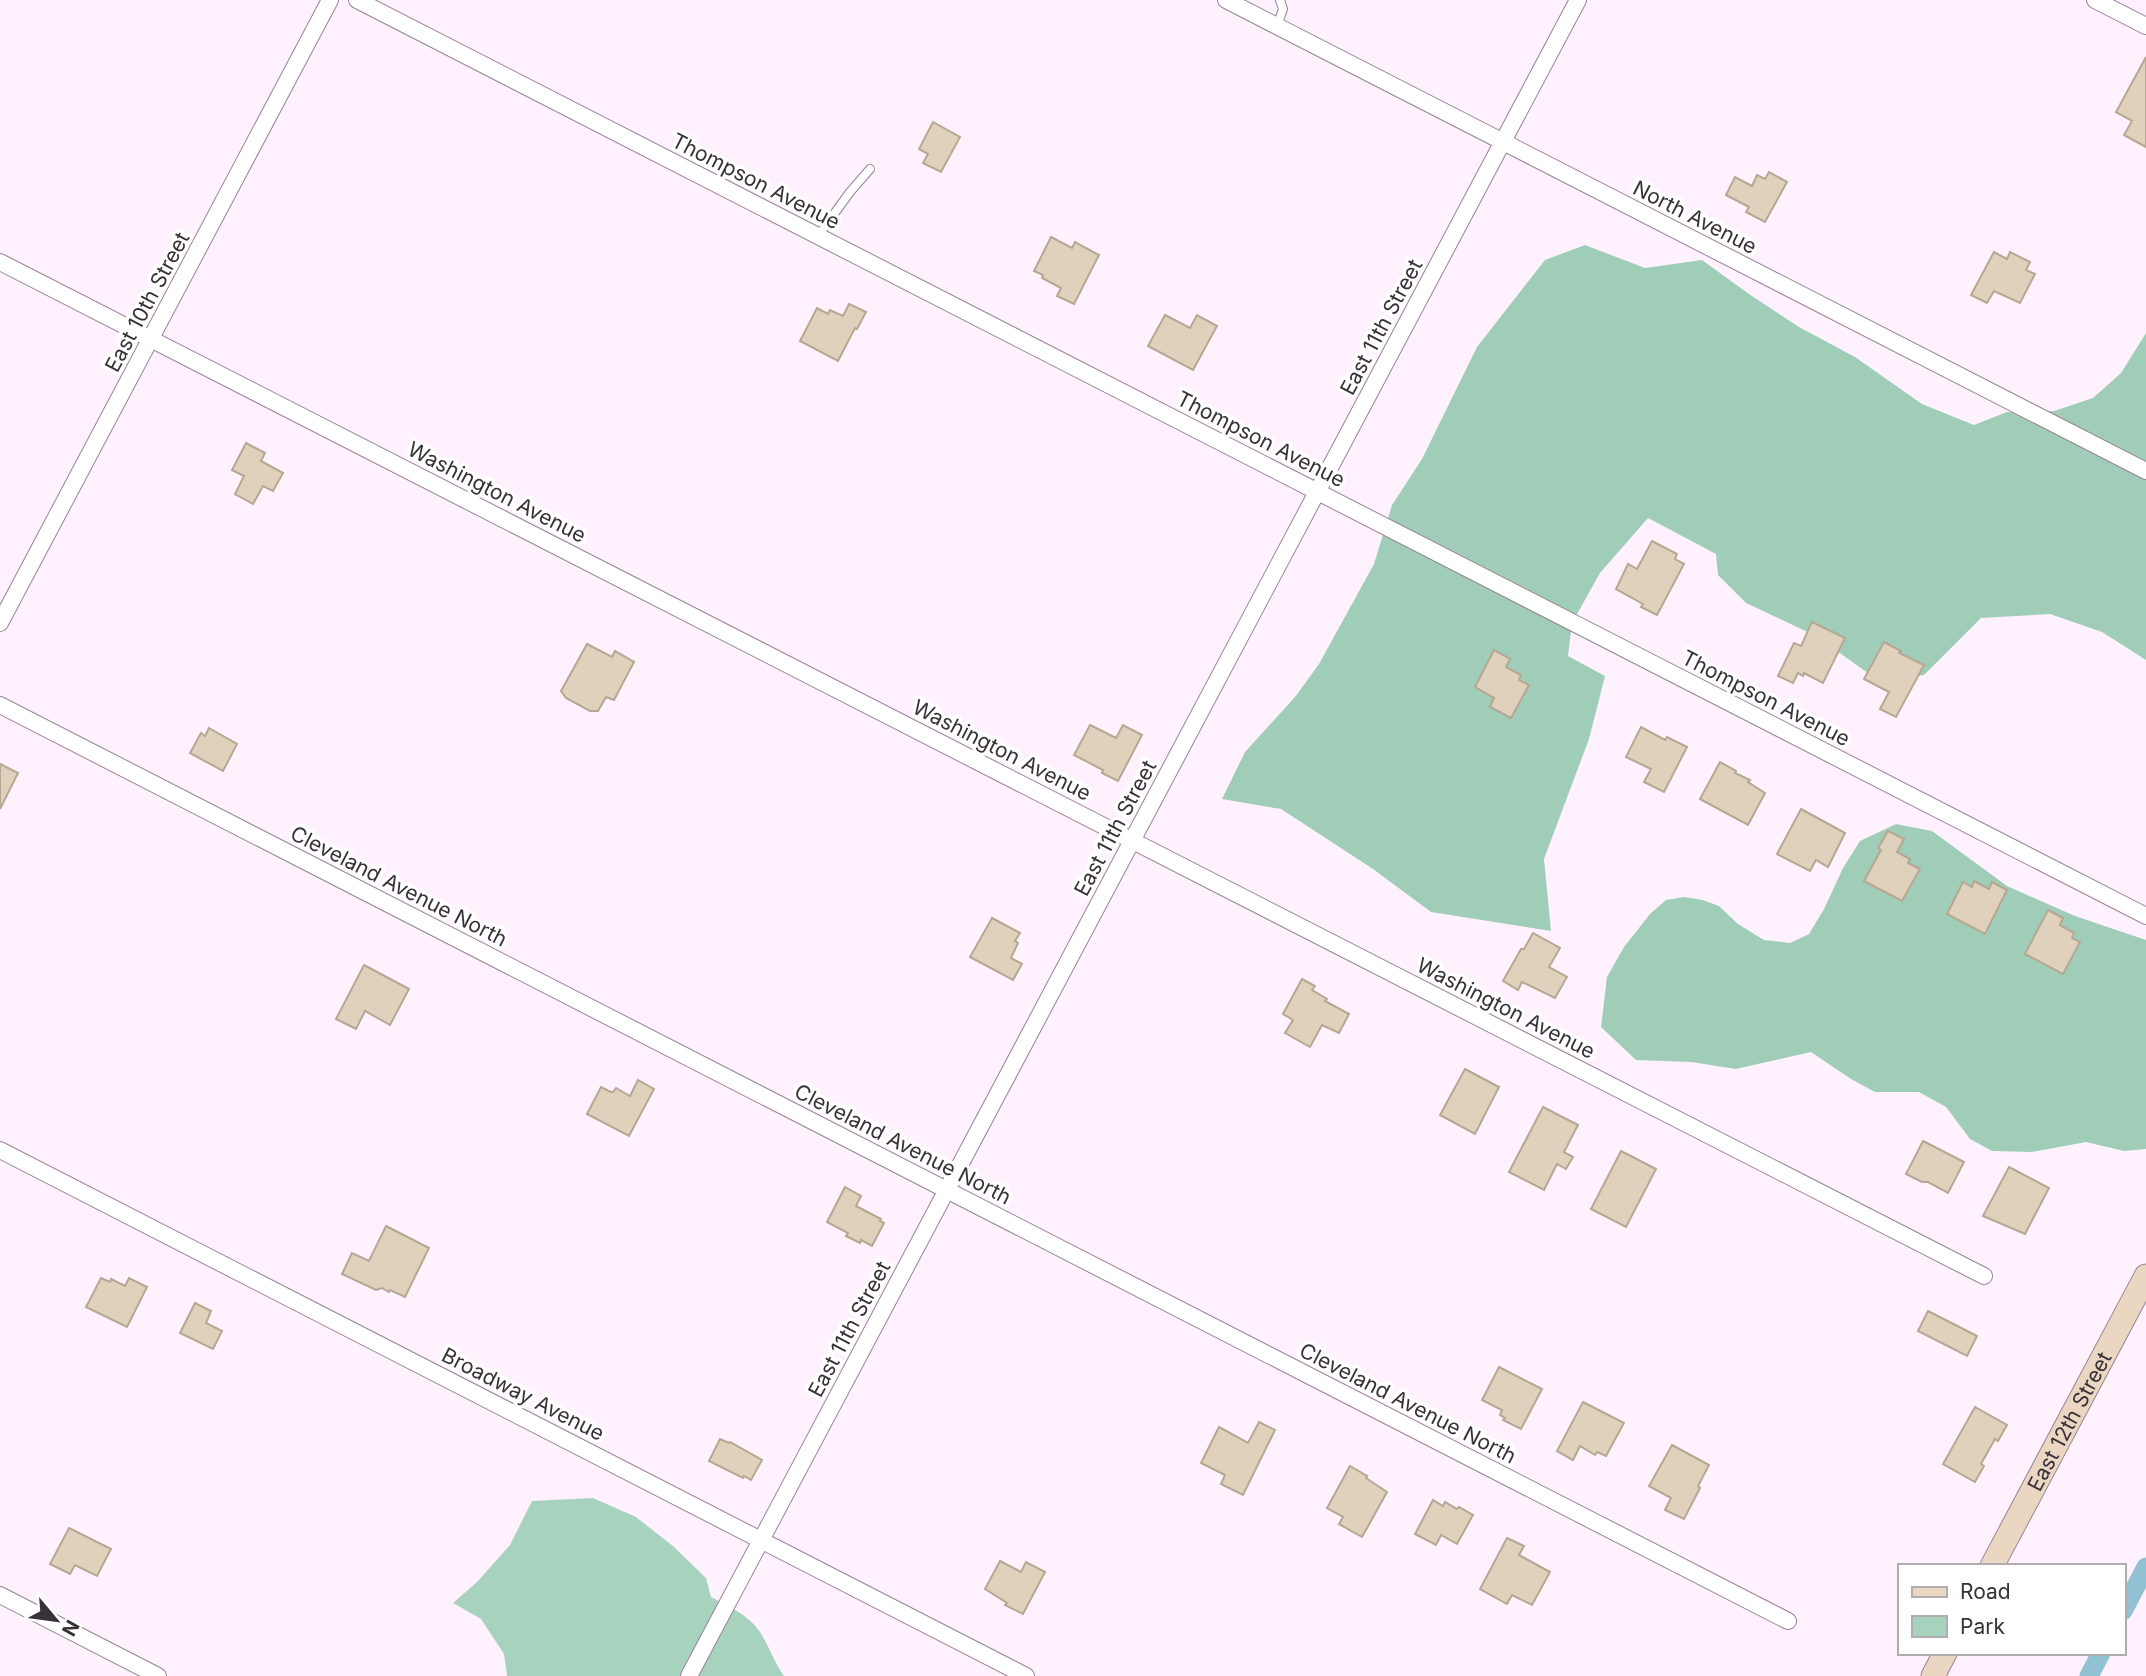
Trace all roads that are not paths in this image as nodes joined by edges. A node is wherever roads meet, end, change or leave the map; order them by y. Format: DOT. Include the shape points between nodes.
graph roads {
  1 [pos="330,0"];
  2 [pos="357,0"];
  3 [pos="1226,0"];
  4 [pos="1280,0"];
  5 [pos="1578,0"];
  6 [pos="2095,0"];
  7 [pos="1277,26"];
  8 [pos="2146,26"];
  9 [pos="1504,141"];
  10 [pos="870,169"];
  11 [pos="818,236"];
  12 [pos="0,261"];
  13 [pos="151,339"];
  14 [pos="2146,471"];
  15 [pos="1317,491"];
  16 [pos="0,623"];
  17 [pos="0,705"];
  18 [pos="1132,840"];
  19 [pos="2146,916"];
  20 [pos="0,1150"];
  21 [pos="947,1190"];
  22 [pos="1983,1276"];
  23 [pos="2146,1276"];
  24 [pos="761,1540"];
  25 [pos="1993,1564"];
  26 [pos="0,1595"];
  27 [pos="1788,1621"];
  28 [pos="1944,1655"];
  29 [pos="158,1676"];
  30 [pos="689,1676"];
  31 [pos="1026,1676"];
  32 [pos="1933,1676"];
  1 -- 13 [label="street, East 10th Street"];
  2 -- 11 [label="street, Thompson Avenue"];
  3 -- 7 [label="street, North Avenue"];
  4 -- 7 [label="lane" via="1283,9"];
  5 -- 9 [label="street, East 11th Street"];
  6 -- 8 [label="street"];
  7 -- 9 [label="street, North Avenue"];
  9 -- 14 [label="street, North Avenue"];
  9 -- 15 [label="street, East 11th Street"];
  10 -- 11 [label="lane"];
  11 -- 15 [label="street, Thompson Avenue"];
  12 -- 13 [label="street, Washington Avenue"];
  13 -- 16 [label="street, East 10th Street"];
  13 -- 18 [label="street, Washington Avenue"];
  15 -- 18 [label="street, East 11th Street"];
  15 -- 19 [label="street, Thompson Avenue"];
  17 -- 21 [label="street, Cleveland Avenue North"];
  18 -- 21 [label="street, East 11th Street"];
  18 -- 22 [label="street, Washington Avenue"];
  20 -- 24 [label="street, Broadway Avenue"];
  21 -- 24 [label="street, East 11th Street"];
  21 -- 27 [label="street, Cleveland Avenue North"];
  23 -- 25 [label="street, East 12th Street"];
  24 -- 30 [label="street, East 11th Street"];
  24 -- 31 [label="street, Broadway Avenue"];
  26 -- 29 [label="street"];
  28 -- 32 [label="street"];
}
